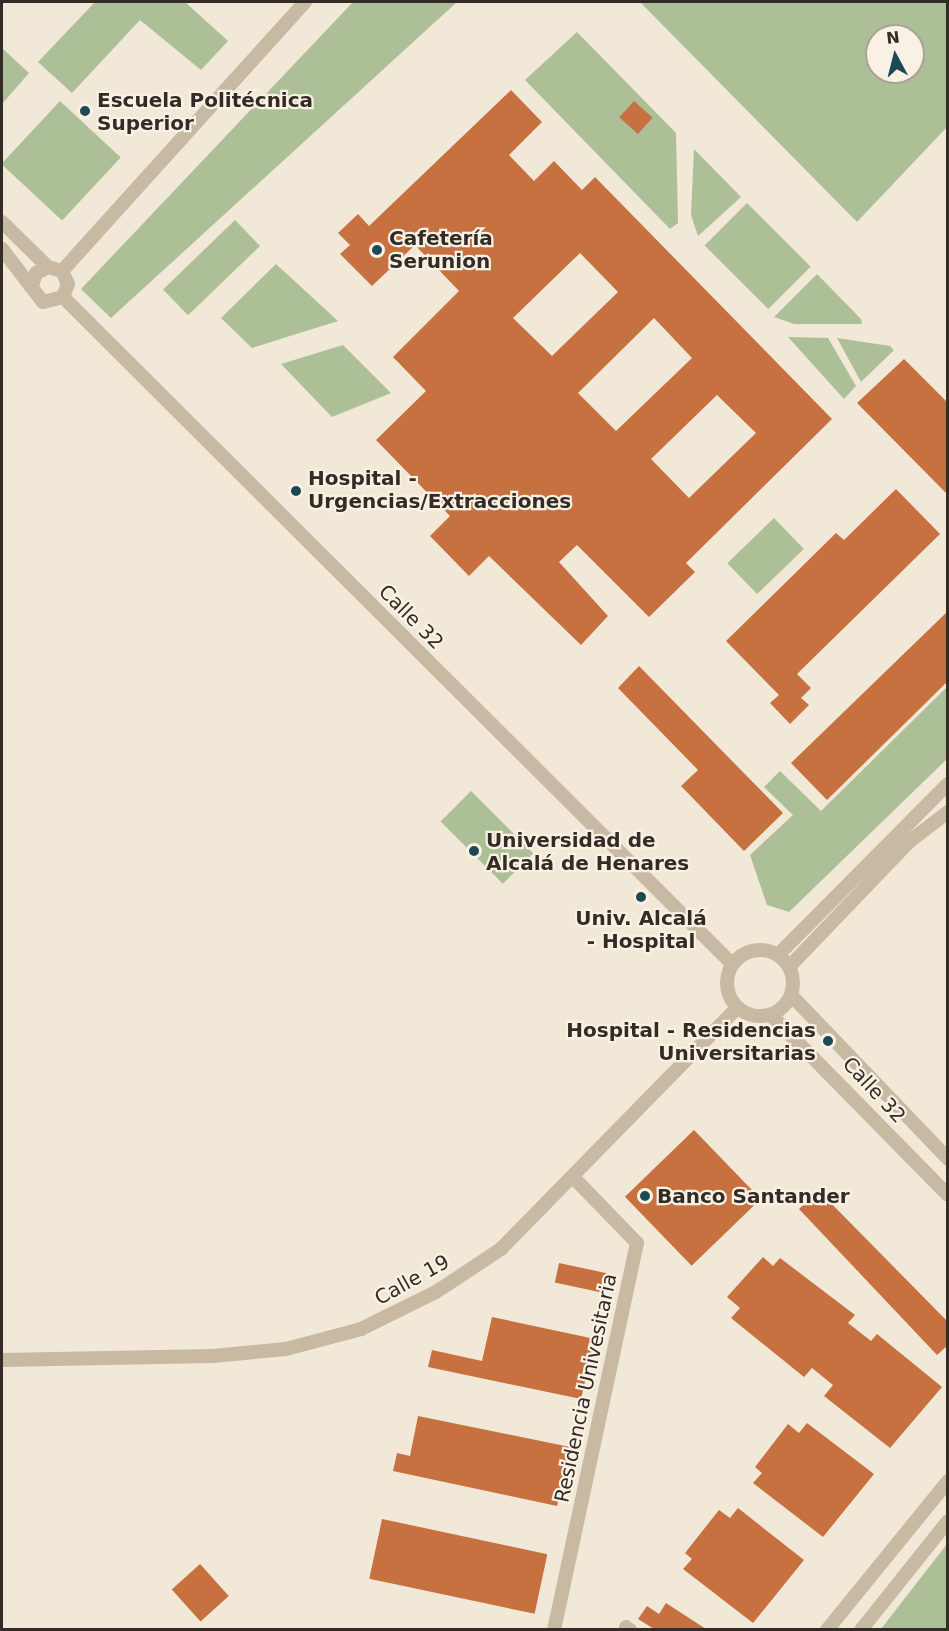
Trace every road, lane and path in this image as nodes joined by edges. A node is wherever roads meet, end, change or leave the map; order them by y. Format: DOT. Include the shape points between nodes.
graph roads {
  1 [pos="305,2"];
  2 [pos="2,222"];
  3 [pos="2,249"];
  4 [pos="55,269"];
  5 [pos="32,285"];
  6 [pos="63,297"];
  7 [pos="948,784"];
  8 [pos="948,812"];
  9 [pos="778,955"];
  10 [pos="732,964"];
  11 [pos="789,967"];
  12 [pos="791,995"];
  13 [pos="737,1008"];
  14 [pos="771,1015"];
  15 [pos="948,1159"];
  16 [pos="574,1178"];
  17 [pos="948,1195"];
  18 [pos="2,1360"];
  19 [pos="948,1481"];
  20 [pos="948,1521"];
  21 [pos="554,1629"];
  22 [pos="827,1629"];
  23 [pos="861,1629"];
  1 -- 4 [label="street"];
  2 -- 4 [label="street"];
  3 -- 5 [label="street"];
  4 -- 5 [label="street" via="36,273"];
  4 -- 6 [label="street" via="68,284"];
  5 -- 6 [label="street" via="43,302"];
  6 -- 10 [label="street, Calle 32"];
  7 -- 9 [label="street"];
  8 -- 11 [label="street" via="910,841"];
  9 -- 10 [label="street" via="754,950"];
  9 -- 11 [label="street"];
  10 -- 13 [label="street" via="727,991"];
  11 -- 12 [label="street"];
  12 -- 14 [label="street"];
  12 -- 15 [label="street, Calle 32"];
  13 -- 14 [label="street" via="753,1016"];
  13 -- 16 [label="street, Calle 19"];
  14 -- 17 [label="street, Calle 32"];
  16 -- 18 [label="street, Calle 19" via="501,1249 436,1292 361,1329 286,1349 213,1356"];
  16 -- 21 [label="street, Residencia Univesitaria" via="637,1243"];
  19 -- 22 [label="street"];
  20 -- 23 [label="street"];
}
